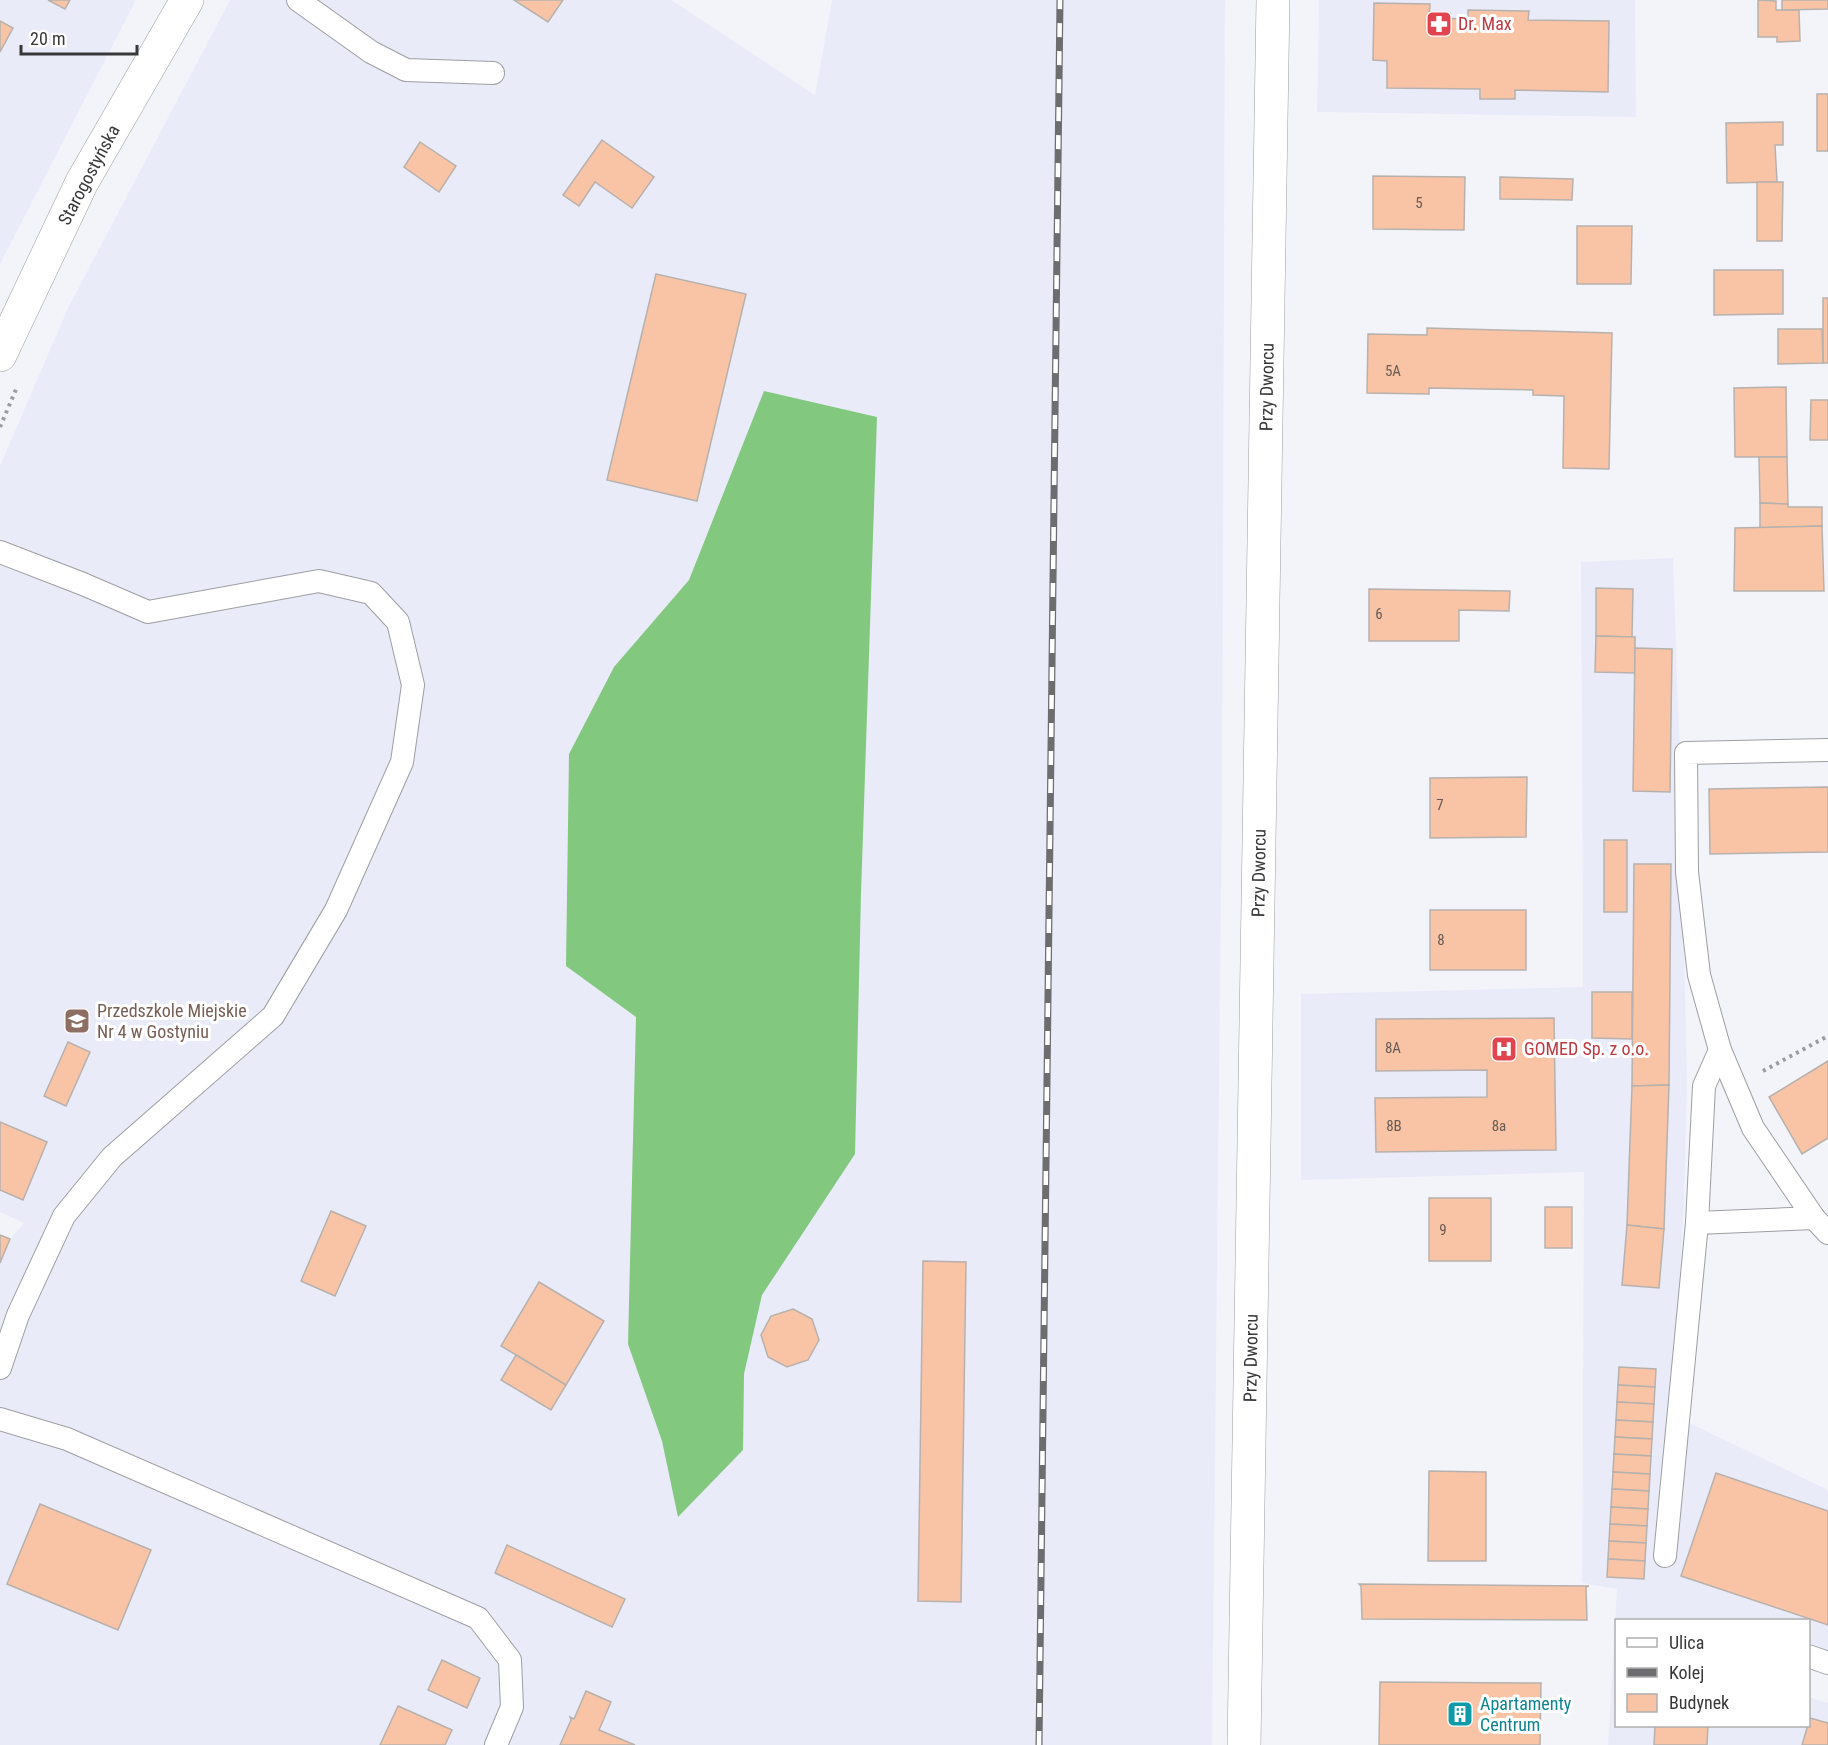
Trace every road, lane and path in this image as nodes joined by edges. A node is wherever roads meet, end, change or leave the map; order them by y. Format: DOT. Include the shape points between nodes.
graph roads {
  1 [pos="187,0"];
  2 [pos="298,0"];
  3 [pos="1273,0"];
  4 [pos="493,73"];
  5 [pos="0,355"];
  6 [pos="0,552"];
  7 [pos="1828,750"];
  8 [pos="1828,1036"];
  9 [pos="1720,1050"];
  10 [pos="1736,1086"];
  11 [pos="1697,1223"];
  12 [pos="1821,1226"];
  13 [pos="0,1368"];
  14 [pos="0,1419"];
  15 [pos="1665,1556"];
  16 [pos="1810,1656"];
  17 [pos="1828,1663"];
  18 [pos="496,1745"];
  19 [pos="1244,1745"];
  1 -- 5 [label="street, Starogostyńska" via="82,182"];
  2 -- 4 [label="lane" via="371,52 406,70"];
  3 -- 19 [label="street, Przy Dworcu"];
  6 -- 13 [label="lane" via="148,612 319,581 371,593 398,622 413,686 402,762 336,910 273,1016 112,1157 64,1216 18,1315"];
  7 -- 9 [label="lane" via="1686,753 1687,872 1699,975"];
  8 -- 10 [label="path"];
  9 -- 10 [label="lane"];
  9 -- 11 [label="lane" via="1704,1086"];
  10 -- 12 [label="lane" via="1753,1128"];
  11 -- 12 [label="lane"];
  11 -- 15 [label="lane"];
  14 -- 18 [label="lane" via="67,1439 478,1618 510,1660 512,1707"];
  16 -- 17 [label="lane"];
}
